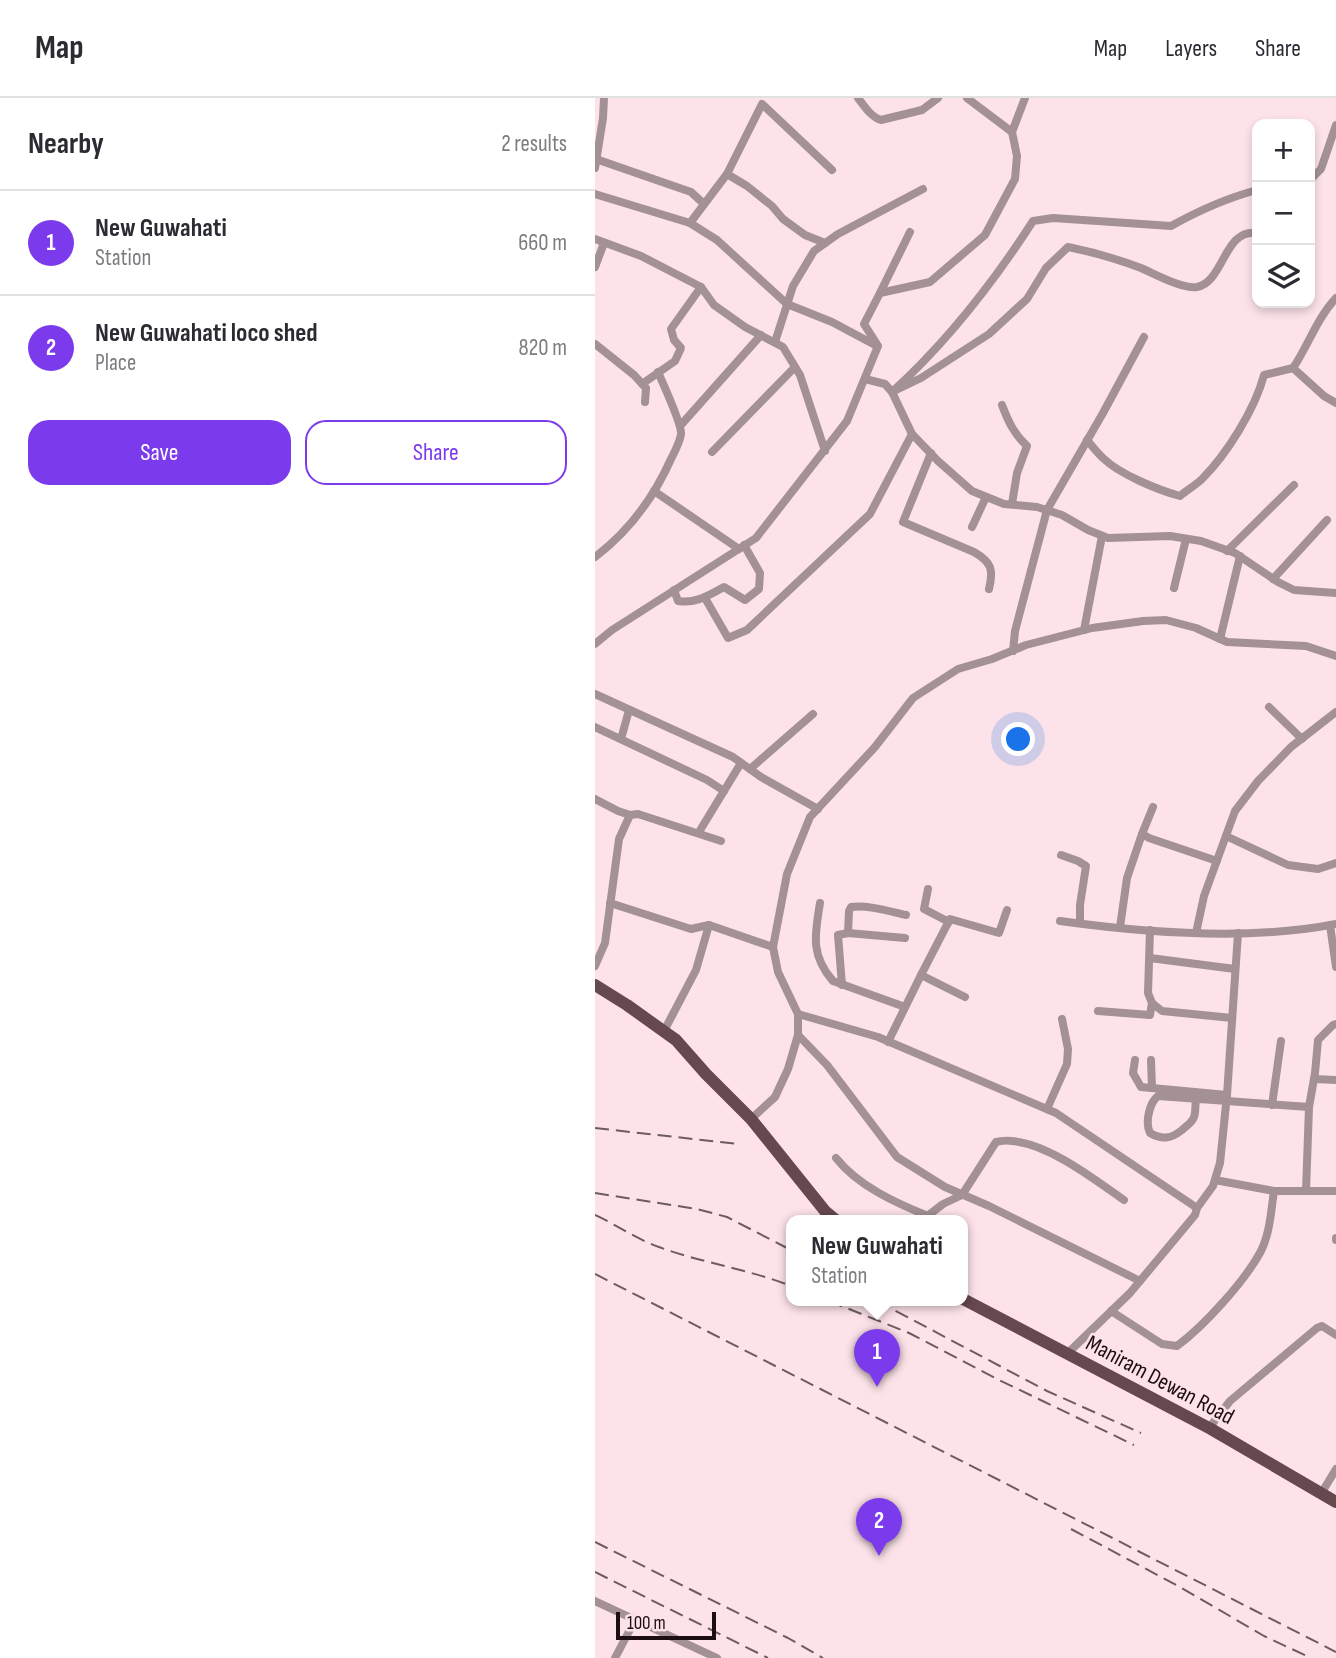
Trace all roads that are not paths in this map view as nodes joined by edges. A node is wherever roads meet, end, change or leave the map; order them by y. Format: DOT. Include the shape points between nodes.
graph roads {
  1 [pos="604,98"];
  2 [pos="858,98"];
  3 [pos="937,98"];
  4 [pos="967,98"];
  5 [pos="1025,98"];
  6 [pos="1336,125"];
  7 [pos="1012,132"];
  8 [pos="596,164"];
  9 [pos="832,170"];
  10 [pos="727,174"];
  11 [pos="1315,175"];
  12 [pos="923,189"];
  13 [pos="1252,192"];
  14 [pos="595,194"];
  15 [pos="704,204"];
  16 [pos="690,223"];
  17 [pos="910,232"];
  18 [pos="1252,232"];
  19 [pos="599,241"];
  20 [pos="825,243"];
  21 [pos="595,267"];
  22 [pos="701,287"];
  23 [pos="880,293"];
  24 [pos="1336,298"];
  25 [pos="787,304"];
  26 [pos="761,335"];
  27 [pos="1144,337"];
  28 [pos="775,342"];
  29 [pos="595,344"];
  30 [pos="878,346"];
  31 [pos="795,367"];
  32 [pos="1293,368"];
  33 [pos="659,372"];
  34 [pos="866,379"];
  35 [pos="642,384"];
  36 [pos="892,392"];
  37 [pos="645,402"];
  38 [pos="1336,403"];
  39 [pos="1002,405"];
  40 [pos="680,426"];
  41 [pos="912,434"];
  42 [pos="1087,440"];
  43 [pos="824,451"];
  44 [pos="712,452"];
  45 [pos="930,453"];
  46 [pos="1294,485"];
  47 [pos="655,491"];
  48 [pos="986,497"];
  49 [pos="1012,505"];
  50 [pos="1047,510"];
  51 [pos="1327,520"];
  52 [pos="972,527"];
  53 [pos="1102,536"];
  54 [pos="1187,539"];
  55 [pos="741,547"];
  56 [pos="1227,551"];
  57 [pos="1240,556"];
  58 [pos="595,557"];
  59 [pos="1273,579"];
  60 [pos="1174,588"];
  61 [pos="989,589"];
  62 [pos="674,590"];
  63 [pos="1336,593"];
  64 [pos="705,598"];
  65 [pos="1084,630"];
  66 [pos="1220,639"];
  67 [pos="595,644"];
  68 [pos="1013,651"];
  69 [pos="1336,656"];
  70 [pos="595,694"];
  71 [pos="1269,707"];
  72 [pos="629,710"];
  73 [pos="1336,712"];
  74 [pos="813,715"];
  75 [pos="595,727"];
  76 [pos="1302,738"];
  77 [pos="621,739"];
  78 [pos="741,763"];
  79 [pos="750,769"];
  80 [pos="724,791"];
  81 [pos="595,799"];
  82 [pos="1153,807"];
  83 [pos="818,809"];
  84 [pos="630,815"];
  85 [pos="699,832"];
  86 [pos="1142,834"];
  87 [pos="1226,836"];
  88 [pos="721,841"];
  89 [pos="1061,855"];
  90 [pos="1217,861"];
  91 [pos="1336,863"];
  92 [pos="928,888"];
  93 [pos="610,903"];
  94 [pos="820,903"];
  95 [pos="1007,910"];
  96 [pos="906,915"];
  97 [pos="1060,920"];
  98 [pos="949,922"];
  99 [pos="1080,923"];
  100 [pos="709,925"];
  101 [pos="1333,925"];
  102 [pos="1120,927"];
  103 [pos="1150,930"];
  104 [pos="848,933"];
  105 [pos="1196,933"];
  106 [pos="1238,933"];
  107 [pos="905,938"];
  108 [pos="773,947"];
  109 [pos="1150,958"];
  110 [pos="595,966"];
  111 [pos="1336,967"];
  112 [pos="1235,969"];
  113 [pos="921,975"];
  114 [pos="595,985"];
  115 [pos="842,985"];
  116 [pos="595,992"];
  117 [pos="965,997"];
  118 [pos="1152,1003"];
  119 [pos="905,1007"];
  120 [pos="1098,1011"];
  121 [pos="798,1014"];
  122 [pos="1232,1018"];
  123 [pos="1062,1019"];
  124 [pos="1336,1024"];
  125 [pos="664,1031"];
  126 [pos="798,1035"];
  127 [pos="1281,1041"];
  128 [pos="888,1042"];
  129 [pos="1135,1060"];
  130 [pos="1151,1060"];
  131 [pos="1314,1079"];
  132 [pos="1336,1080"];
  133 [pos="1152,1088"];
  134 [pos="1226,1098"];
  135 [pos="1196,1099"];
  136 [pos="1272,1105"];
  137 [pos="1309,1107"];
  138 [pos="1048,1109"];
  139 [pos="751,1119"];
  140 [pos="836,1158"];
  141 [pos="1215,1180"];
  142 [pos="1274,1191"];
  143 [pos="1306,1191"];
  144 [pos="1336,1191"];
  145 [pos="962,1195"];
  146 [pos="1124,1200"];
  147 [pos="1197,1208"];
  148 [pos="822,1215"];
  149 [pos="830,1215"];
  150 [pos="920,1215"];
  151 [pos="929,1215"];
  152 [pos="1140,1281"];
  153 [pos="968,1296"];
  154 [pos="968,1302"];
  155 [pos="1111,1311"];
  156 [pos="1336,1335"];
  157 [pos="1070,1353"];
  158 [pos="1211,1426"];
  159 [pos="1255,1451"];
  160 [pos="1336,1469"];
  161 [pos="1330,1492"];
  162 [pos="1336,1502"];
  163 [pos="595,1601"];
  164 [pos="635,1620"];
  165 [pos="615,1658"];
  166 [pos="717,1658"];
  1 -- 8 [label="street"];
  2 -- 3 [label="street" via="881,120 922,110"];
  4 -- 7 [label="street"];
  5 -- 7 [label="street"];
  6 -- 11 [label="street"];
  7 -- 23 [label="street" via="1015,179 985,235 930,282"];
  8 -- 15 [label="street" via="691,192"];
  9 -- 10 [label="street" via="762,104"];
  10 -- 15 [label="street"];
  10 -- 20 [label="street" via="805,235"];
  12 -- 20 [label="street"];
  13 -- 36 [label="street" via="1171,226 1053,218 1033,221 959,322"];
  14 -- 16 [label="street"];
  15 -- 16 [label="street"];
  16 -- 25 [label="street" via="717,240"];
  17 -- 23 [label="street"];
  18 -- 36 [label="street" via="1238,237 1209,280 1197,287 1069,247 1046,268 1027,299 989,334 921,379"];
  19 -- 21 [label="street"];
  19 -- 22 [label="street" via="641,256"];
  20 -- 25 [label="street" via="814,251"];
  22 -- 26 [label="street" via="714,305"];
  22 -- 33 [label="street" via="671,330 681,348 675,361"];
  23 -- 30 [label="street" via="864,324"];
  24 -- 32 [label="street"];
  25 -- 28 [label="street"];
  25 -- 30 [label="street"];
  26 -- 28 [label="street"];
  26 -- 40 [label="street"];
  27 -- 42 [label="street"];
  28 -- 31 [label="street"];
  29 -- 35 [label="street"];
  30 -- 34 [label="street"];
  31 -- 43 [label="street"];
  31 -- 44 [label="street"];
  32 -- 38 [label="street"];
  32 -- 42 [label="street" via="1264,375 1259,393 1225,452 1180,496 1104,460"];
  33 -- 35 [label="street"];
  33 -- 40 [label="street"];
  34 -- 36 [label="street" via="885,384"];
  34 -- 43 [label="street" via="847,421"];
  35 -- 37 [label="street"];
  36 -- 41 [label="street"];
  39 -- 49 [label="street" via="1010,425 1027,446"];
  40 -- 47 [label="street" via="677,446"];
  41 -- 45 [label="street"];
  41 -- 64 [label="street" via="870,514 747,630 728,638"];
  42 -- 50 [label="street"];
  43 -- 55 [label="street" via="756,538"];
  45 -- 48 [label="street" via="972,491"];
  45 -- 61 [label="street" via="902,522 983,558 993,576"];
  46 -- 56 [label="street"];
  47 -- 55 [label="street"];
  47 -- 58 [label="street" via="622,534"];
  48 -- 49 [label="street"];
  48 -- 52 [label="street"];
  49 -- 50 [label="street"];
  50 -- 53 [label="street"];
  50 -- 68 [label="street"];
  51 -- 59 [label="street"];
  53 -- 54 [label="street"];
  53 -- 65 [label="street"];
  54 -- 56 [label="street"];
  54 -- 60 [label="street"];
  55 -- 62 [label="street"];
  55 -- 64 [label="street" via="760,573 759,589 745,600 724,587"];
  56 -- 57 [label="street"];
  57 -- 59 [label="street"];
  57 -- 66 [label="street"];
  59 -- 63 [label="street" via="1294,590"];
  62 -- 64 [label="street" via="678,601"];
  62 -- 67 [label="street"];
  65 -- 66 [label="street" via="1166,620"];
  65 -- 68 [label="street"];
  66 -- 69 [label="street" via="1306,646"];
  68 -- 83 [label="street" via="958,669 913,698 876,747"];
  70 -- 72 [label="street"];
  71 -- 76 [label="street"];
  72 -- 77 [label="street"];
  72 -- 78 [label="street"];
  73 -- 76 [label="street"];
  74 -- 79 [label="street"];
  75 -- 77 [label="street"];
  76 -- 87 [label="street" via="1258,781 1235,811"];
  77 -- 80 [label="street"];
  78 -- 79 [label="street"];
  78 -- 80 [label="street"];
  79 -- 83 [label="street"];
  80 -- 85 [label="street"];
  81 -- 84 [label="street"];
  82 -- 86 [label="street"];
  83 -- 108 [label="street" via="810,817 787,874"];
  84 -- 85 [label="street"];
  84 -- 93 [label="street" via="619,839"];
  85 -- 88 [label="street"];
  86 -- 90 [label="street"];
  86 -- 102 [label="street" via="1127,878"];
  87 -- 90 [label="street"];
  87 -- 91 [label="street" via="1288,865 1318,869"];
  89 -- 99 [label="street" via="1086,866"];
  90 -- 105 [label="street"];
  92 -- 98 [label="street" via="924,909"];
  93 -- 100 [label="street" via="691,929"];
  93 -- 110 [label="street" via="605,943"];
  94 -- 115 [label="street" via="816,953 825,972"];
  95 -- 98 [label="street" via="999,933"];
  96 -- 104 [label="street" via="851,907"];
  97 -- 99 [label="street"];
  98 -- 113 [label="street"];
  99 -- 102 [label="street"];
  100 -- 108 [label="street"];
  100 -- 125 [label="street" via="696,970"];
  101 -- 106 [label="street"];
  101 -- 111 [label="street"];
  102 -- 103 [label="street"];
  103 -- 105 [label="street"];
  103 -- 109 [label="street"];
  104 -- 107 [label="street"];
  104 -- 115 [label="street" via="837,939"];
  105 -- 106 [label="street"];
  106 -- 112 [label="street"];
  108 -- 121 [label="street" via="778,972"];
  109 -- 112 [label="street"];
  109 -- 118 [label="street" via="1148,993"];
  112 -- 122 [label="street"];
  113 -- 117 [label="street"];
  113 -- 119 [label="street"];
  114 -- 125 [label="main road"];
  115 -- 119 [label="street"];
  116 -- 148 [label="main road" via="675,1046"];
  118 -- 120 [label="street" via="1150,1015"];
  118 -- 122 [label="street" via="1162,1011"];
  119 -- 128 [label="street"];
  121 -- 126 [label="street"];
  121 -- 128 [label="street"];
  122 -- 134 [label="street"];
  123 -- 138 [label="street" via="1067,1063"];
  124 -- 131 [label="street" via="1318,1040"];
  125 -- 139 [label="main road"];
  126 -- 139 [label="street" via="775,1097"];
  126 -- 145 [label="street" via="827,1065 897,1157"];
  127 -- 136 [label="street"];
  128 -- 138 [label="street"];
  129 -- 133 [label="street" via="1133,1073 1141,1087"];
  130 -- 133 [label="street"];
  131 -- 132 [label="street"];
  131 -- 137 [label="street"];
  133 -- 134 [label="street"];
  134 -- 135 [label="street"];
  134 -- 136 [label="street"];
  134 -- 141 [label="street"];
  135 -- 135 [label="street" via="1154,1098 1147,1127 1150,1133 1160,1138 1177,1135 1191,1122"];
  136 -- 137 [label="street"];
  137 -- 143 [label="street"];
  138 -- 147 [label="street"];
  139 -- 149 [label="main road"];
  140 -- 150 [label="street" via="866,1185"];
  141 -- 142 [label="street"];
  141 -- 147 [label="street"];
  142 -- 143 [label="street"];
  142 -- 155 [label="street" via="1261,1250 1194,1334 1177,1346 1162,1344"];
  143 -- 144 [label="street"];
  145 -- 146 [label="street" via="996,1142 1012,1141 1039,1147"];
  145 -- 151 [label="street"];
  145 -- 152 [label="street"];
  147 -- 152 [label="street"];
  152 -- 155 [label="street"];
  153 -- 157 [label="main road, Maniram Dewan Road"];
  154 -- 157 [label="main road, Maniram Dewan Road"];
  155 -- 157 [label="street"];
  156 -- 158 [label="street" via="1322,1326 1317,1328 1230,1401"];
  157 -- 158 [label="main road, Maniram Dewan Road"];
  158 -- 159 [label="main road, Maniram Dewan Road"];
  159 -- 161 [label="main road, Maniram Dewan Road"];
  159 -- 162 [label="main road, Maniram Dewan Road"];
  160 -- 161 [label="street"];
  163 -- 164 [label="street"];
  164 -- 165 [label="street"];
  164 -- 166 [label="street"];
}
